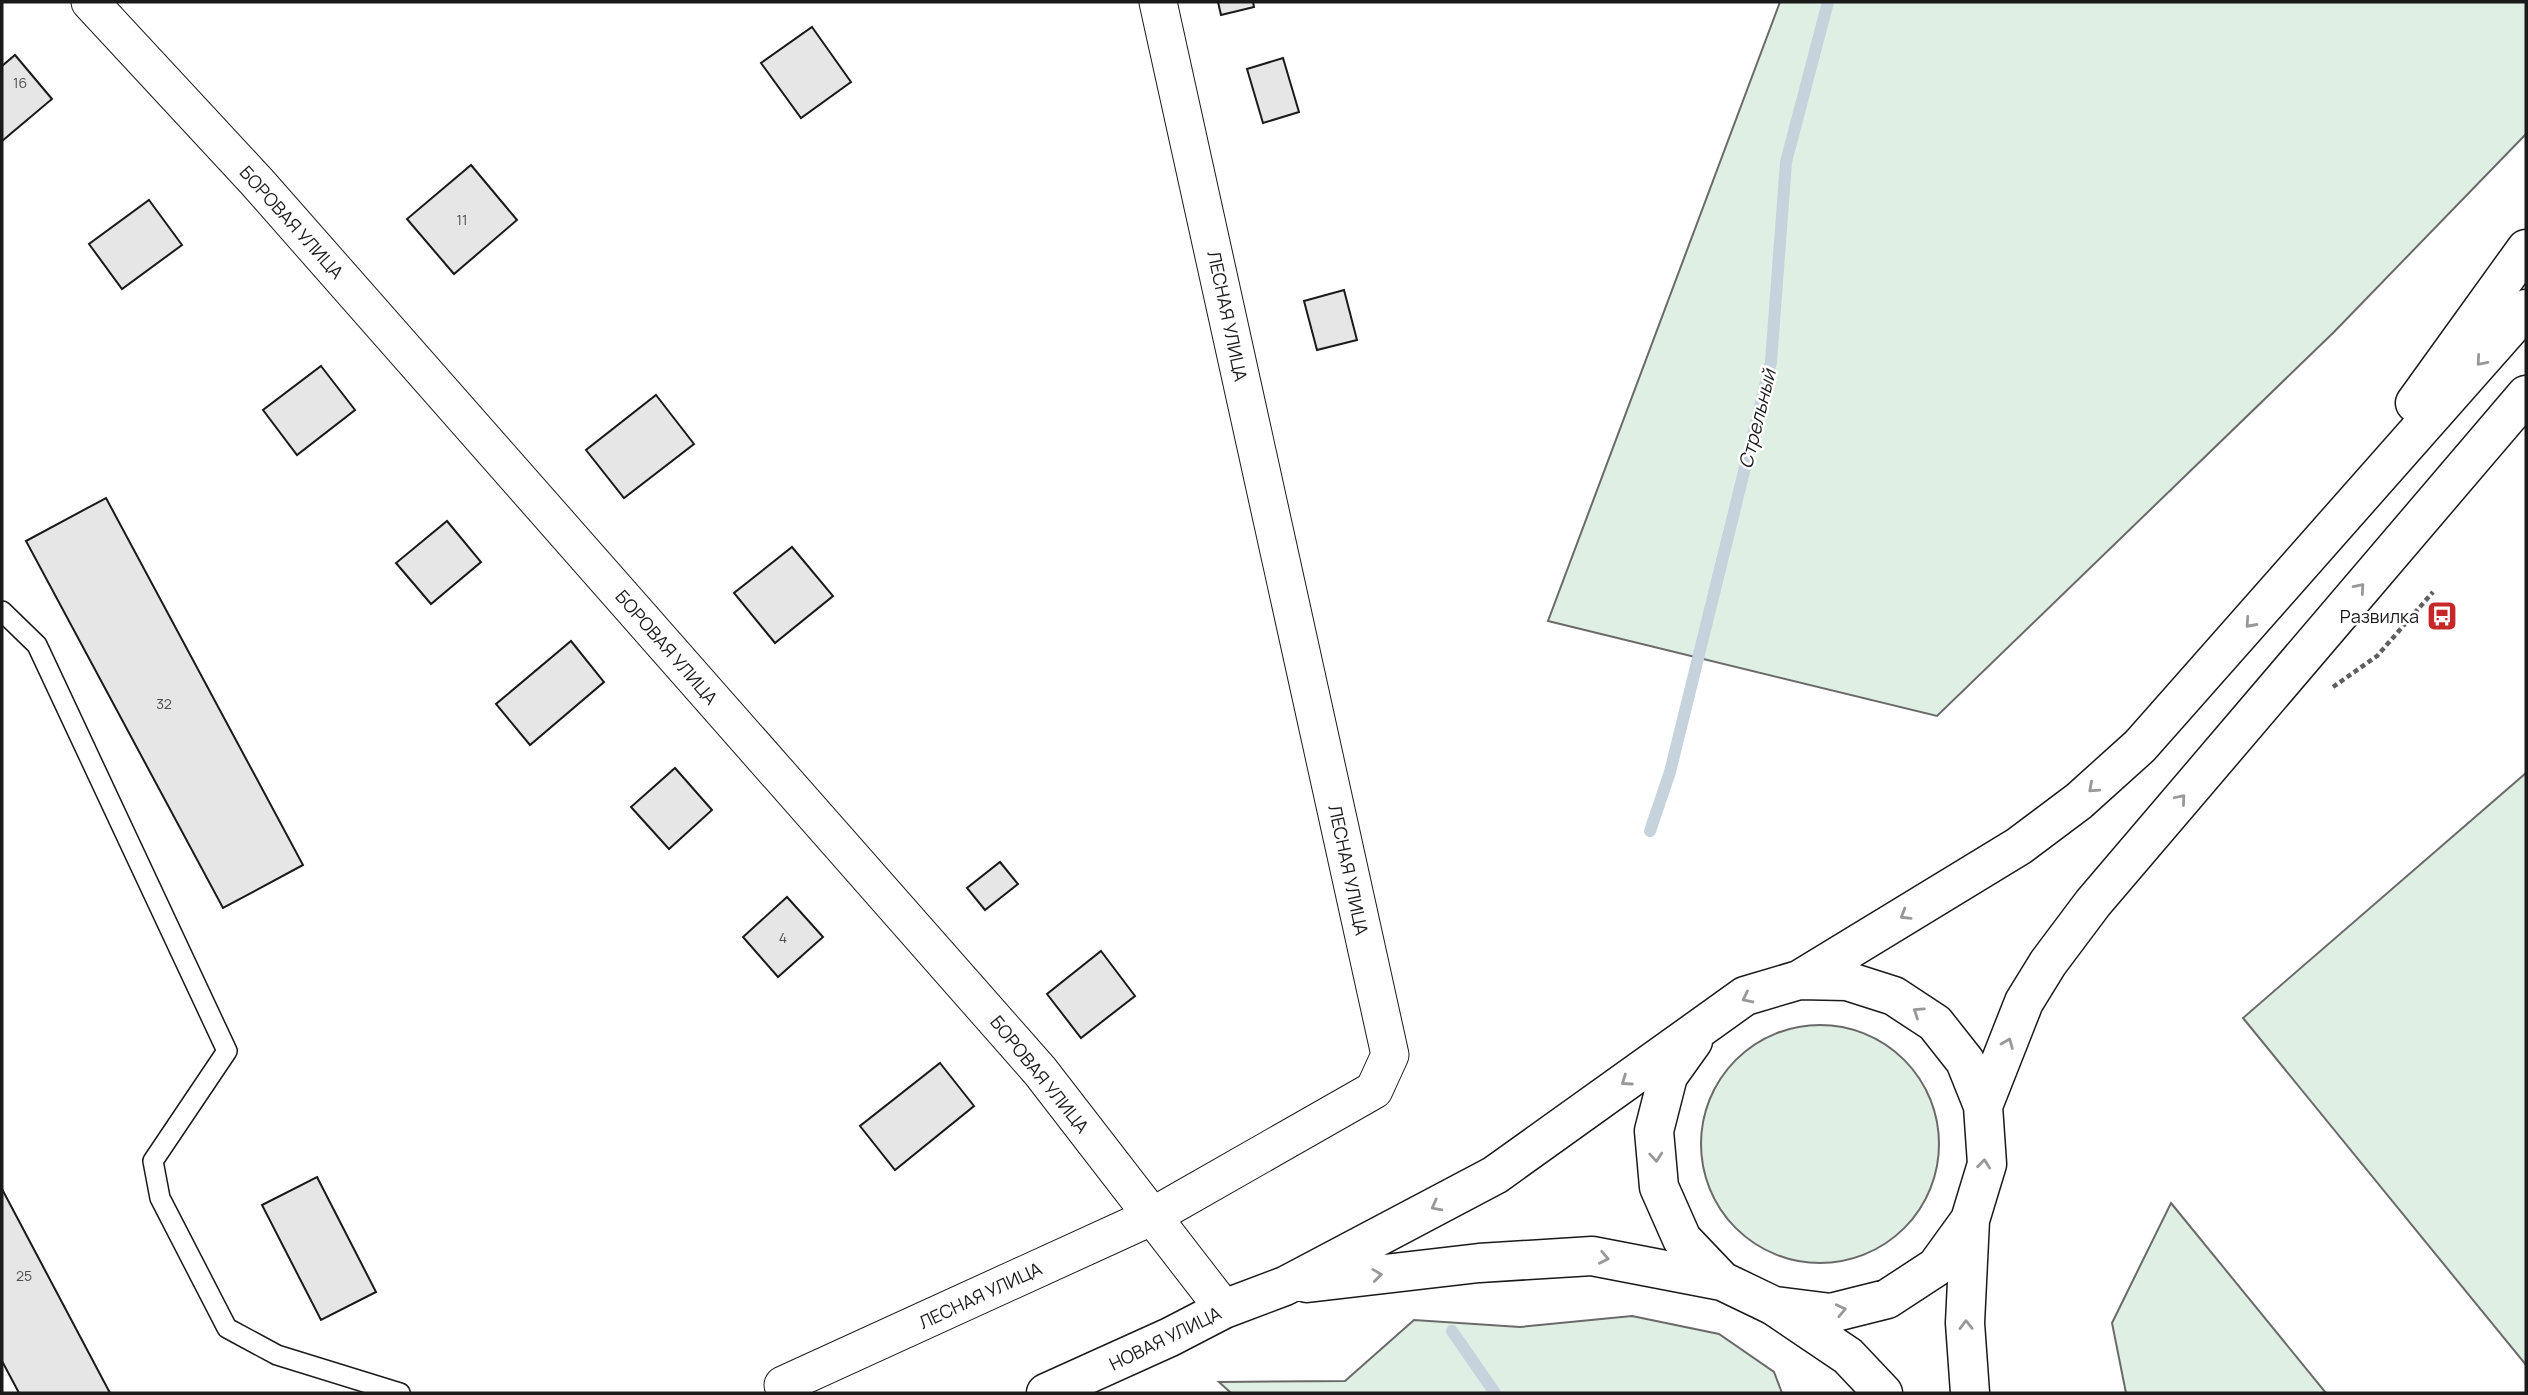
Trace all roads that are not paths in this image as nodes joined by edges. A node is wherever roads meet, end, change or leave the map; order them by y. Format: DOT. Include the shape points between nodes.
graph roads {
  1 [pos="90,2"];
  2 [pos="1158,2"];
  3 [pos="2526,249"];
  4 [pos="2526,309"];
  5 [pos="2526,395"];
  6 [pos="2287,583"];
  7 [pos="2,611"];
  8 [pos="1799,980"];
  9 [pos="1702,1028"];
  10 [pos="1983,1106"];
  11 [pos="1153,1216"];
  12 [pos="1970,1220"];
  13 [pos="1722,1281"];
  14 [pos="1285,1286"];
  15 [pos="1774,1306"];
  16 [pos="1224,1309"];
  17 [pos="772,1389"];
  18 [pos="400,1393"];
  19 [pos="1046,1393"];
  20 [pos="1883,1393"];
  21 [pos="1970,1393"];
  1 -- 11 [label="street, БОРОВАЯ УЛИЦА" via="257,182 1040,1071"];
  2 -- 11 [label="street, ЛЕСНАЯ УЛИЦА" via="1390,1055 1374,1090"];
  3 -- 6 [label="main road"];
  4 -- 6 [label="main road, one-way"];
  10 -- 5 [label="main road, one-way" via="2024,1002 2086,913"];
  6 -- 8 [label="main road, one-way" via="2140,746 2079,801 2018,846"];
  7 -- 18 [label="lane" via="37,645 227,1051 153,1161 160,1198 172,1222 227,1328 276,1355"];
  8 -- 9 [label="main road, one-way" via="1745,996"];
  10 -- 8 [label="main road, one-way" via="1965,1061 1935,1023 1894,996 1847,981"];
  9 -- 13 [label="main road, one-way" via="1668,1076 1654,1130 1658,1187 1682,1239"];
  9 -- 14 [label="main road, one-way" via="1495,1175"];
  12 -- 10 [label="main road, one-way" via="1987,1164"];
  11 -- 16 [label="street, БОРОВАЯ УЛИЦА"];
  11 -- 17 [label="street, ЛЕСНАЯ УЛИЦА"];
  15 -- 12 [label="main road, one-way" via="1831,1313 1887,1299 1936,1267"];
  21 -- 12 [label="main road, one-way" via="1965,1323"];
  14 -- 13 [label="main road, one-way" via="1479,1263 1592,1256"];
  13 -- 15 [label="main road"];
  14 -- 16 [label="main road, НОВАЯ УЛИЦА"];
  15 -- 20 [label="main road" via="1848,1356"];
  16 -- 19 [label="main road, НОВАЯ УЛИЦА"];
}
